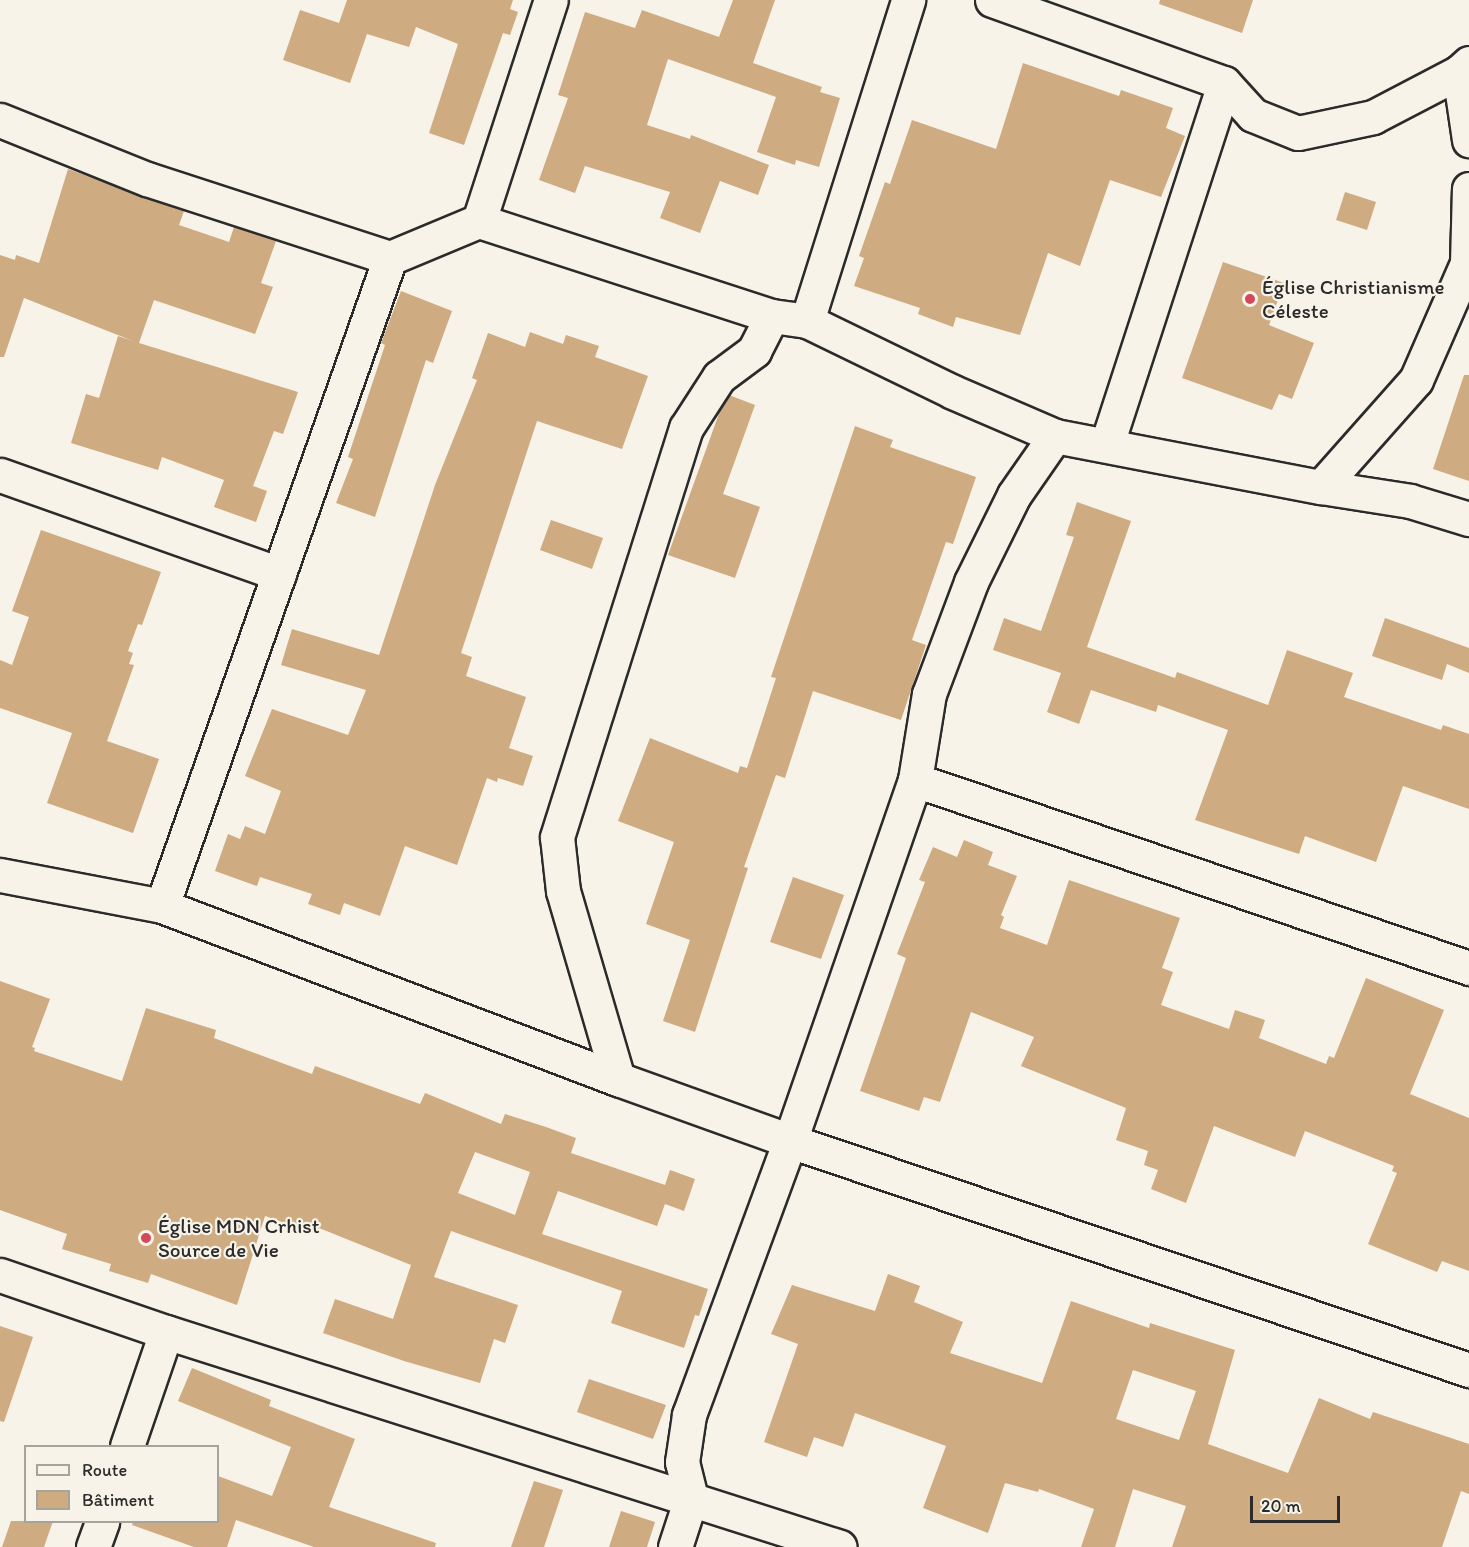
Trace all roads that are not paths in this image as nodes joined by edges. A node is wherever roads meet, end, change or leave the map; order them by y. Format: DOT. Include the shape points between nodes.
graph roads {
  1 [pos="551,0"];
  2 [pos="908,0"];
  3 [pos="992,0"];
  4 [pos="1464,68"];
  5 [pos="1224,83"];
  6 [pos="0,120"];
  7 [pos="1469,140"];
  8 [pos="1469,189"];
  9 [pos="478,221"];
  10 [pos="390,258"];
  11 [pos="772,316"];
  12 [pos="807,321"];
  13 [pos="1055,436"];
  14 [pos="1107,444"];
  15 [pos="0,475"];
  16 [pos="1321,487"];
  17 [pos="1469,519"];
  18 [pos="279,573"];
  19 [pos="915,780"];
  20 [pos="0,874"];
  21 [pos="162,906"];
  22 [pos="1469,968"];
  23 [pos="618,1079"];
  24 [pos="790,1141"];
  25 [pos="0,1275"];
  26 [pos="166,1332"];
  27 [pos="1469,1370"];
  28 [pos="127,1445"];
  29 [pos="691,1498"];
  30 [pos="101,1523"];
  31 [pos="93,1547"];
  32 [pos="675,1547"];
  33 [pos="840,1547"];
  1 -- 9 [label="street"];
  2 -- 12 [label="street"];
  3 -- 5 [label="street"];
  4 -- 5 [label="street" via="1373,117 1299,133 1253,115"];
  4 -- 7 [label="street"];
  5 -- 14 [label="street"];
  6 -- 10 [label="street" via="147,179"];
  8 -- 16 [label="street" via="1467,263 1416,380"];
  9 -- 10 [label="street"];
  9 -- 11 [label="street"];
  10 -- 18 [label="street"];
  11 -- 12 [label="street"];
  11 -- 23 [label="street" via="754,351 718,377 686,428 557,837 563,891"];
  12 -- 13 [label="street"];
  13 -- 14 [label="street"];
  13 -- 19 [label="street" via="1014,495 971,582 929,694"];
  14 -- 16 [label="street"];
  15 -- 18 [label="street"];
  16 -- 17 [label="street" via="1410,501"];
  18 -- 21 [label="street"];
  19 -- 22 [label="street"];
  19 -- 24 [label="street"];
  20 -- 21 [label="street"];
  21 -- 23 [label="street"];
  23 -- 24 [label="street"];
  24 -- 27 [label="street"];
  24 -- 29 [label="street" via="689,1415 682,1462"];
  25 -- 26 [label="street"];
  26 -- 28 [label="street"];
  26 -- 29 [label="street"];
  29 -- 32 [label="street"];
  29 -- 33 [label="street"];
  30 -- 31 [label="street"];
}
